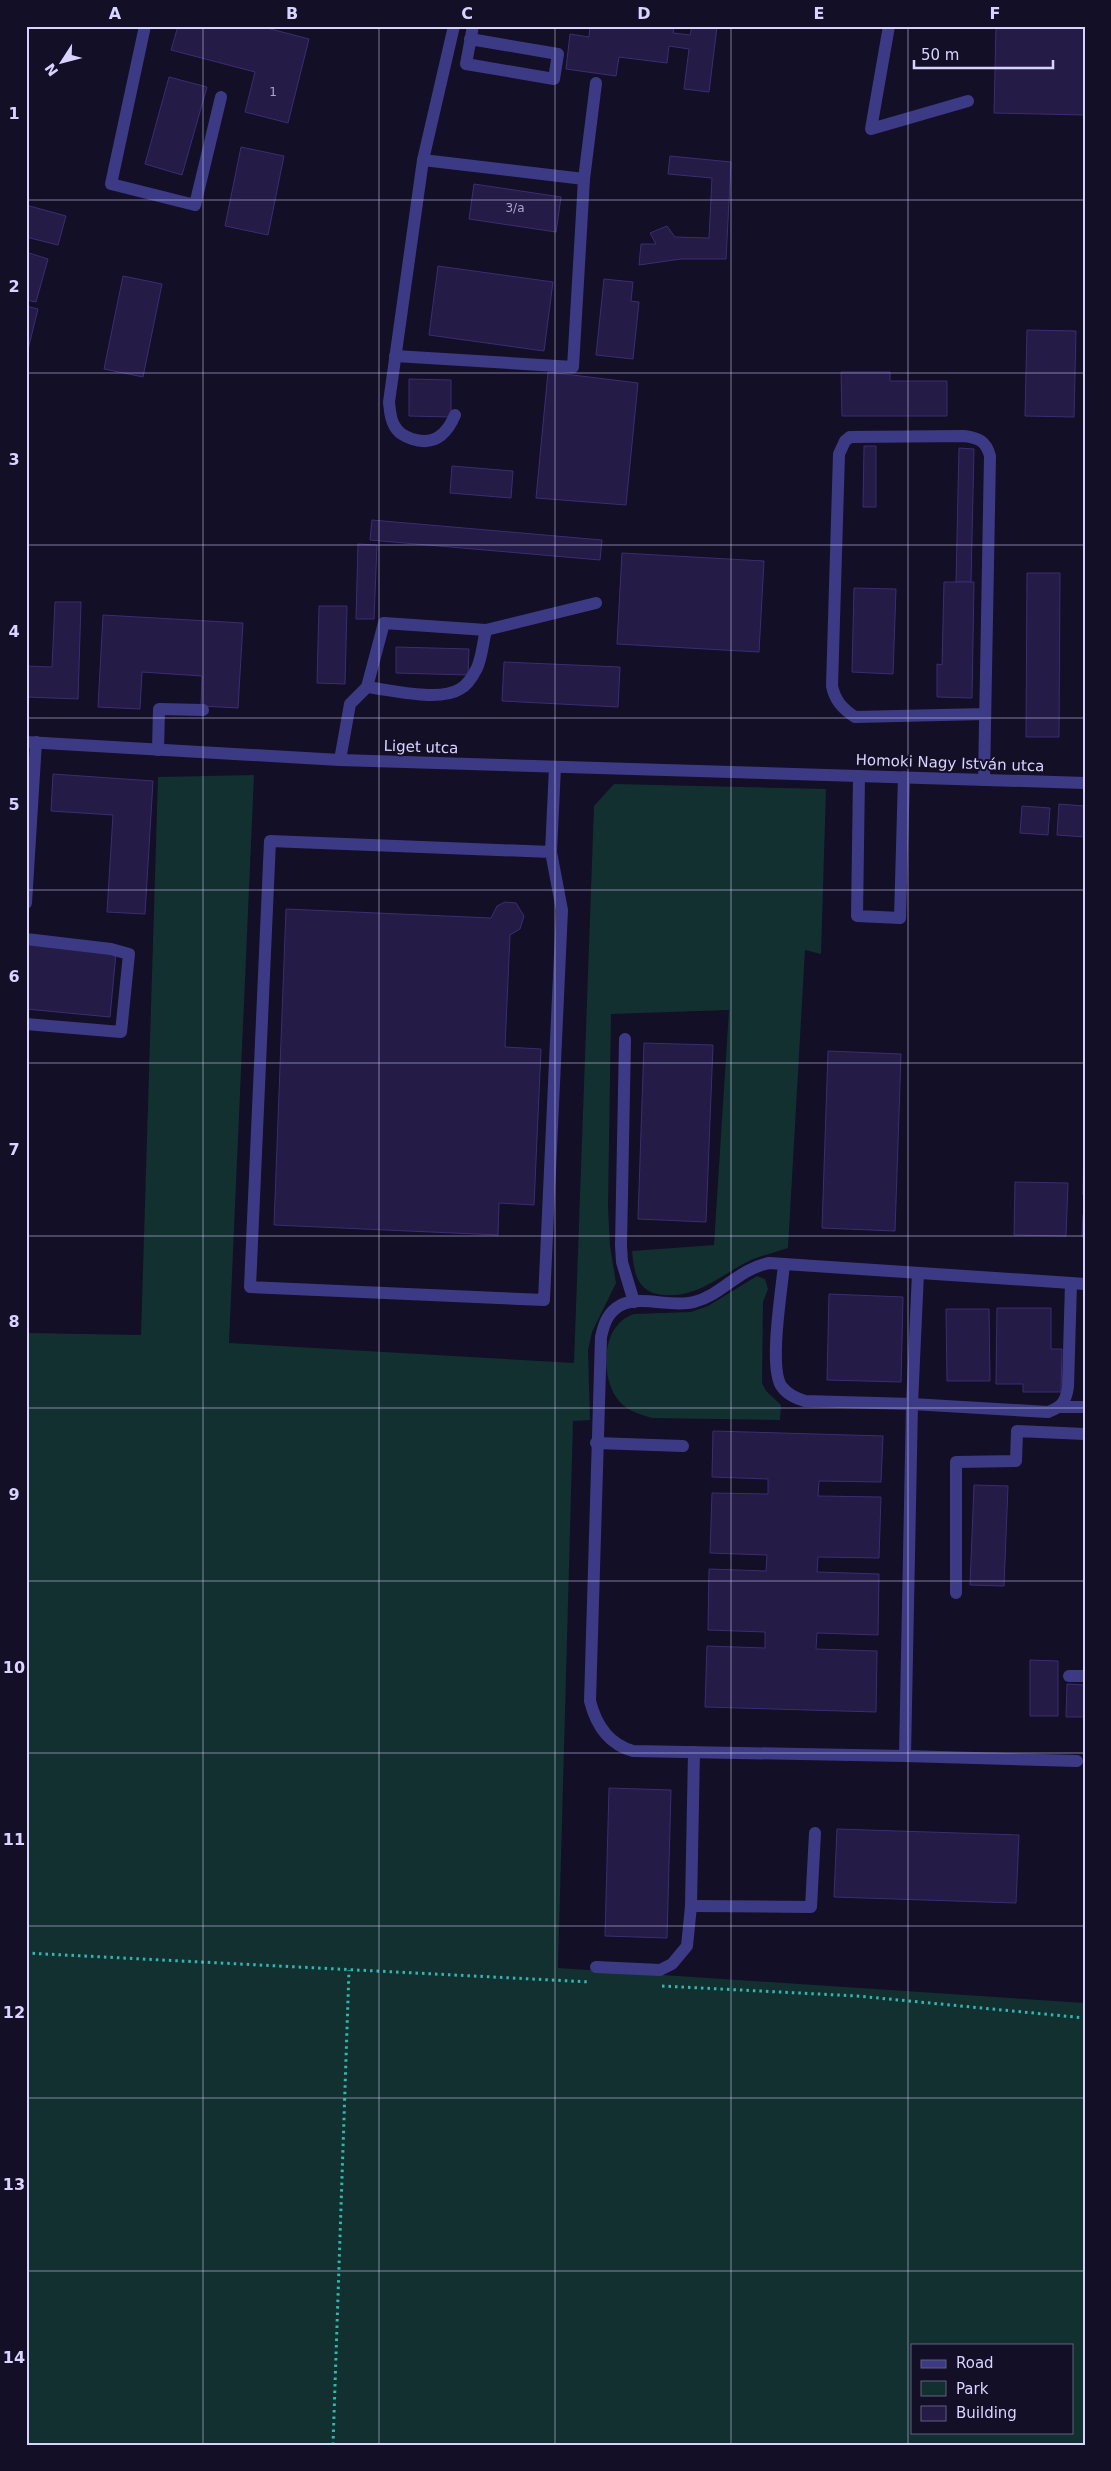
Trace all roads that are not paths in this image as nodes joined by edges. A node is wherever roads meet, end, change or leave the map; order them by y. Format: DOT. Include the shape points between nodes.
graph roads {
  1 [pos="145,26"];
  2 [pos="454,26"];
  3 [pos="889,26"];
  4 [pos="472,33"];
  5 [pos="596,83"];
  6 [pos="221,97"];
  7 [pos="968,101"];
  8 [pos="423,160"];
  9 [pos="584,179"];
  10 [pos="396,356"];
  11 [pos="455,415"];
  12 [pos="596,603"];
  13 [pos="486,630"];
  14 [pos="367,687"];
  15 [pos="203,710"];
  16 [pos="985,714"];
  17 [pos="31,742"];
  18 [pos="158,750"];
  19 [pos="340,760"];
  20 [pos="555,767"];
  21 [pos="815,774"];
  22 [pos="859,776"];
  23 [pos="904,778"];
  24 [pos="984,780"];
  25 [pos="1085,783"];
  26 [pos="551,852"];
  27 [pos="26,903"];
  28 [pos="26,939"];
  29 [pos="26,1024"];
  30 [pos="625,1039"];
  31 [pos="784,1264"];
  32 [pos="918,1273"];
  33 [pos="1071,1283"];
  34 [pos="1085,1284"];
  35 [pos="634,1302"];
  36 [pos="912,1404"];
  37 [pos="1061,1406"];
  38 [pos="1085,1407"];
  39 [pos="1085,1434"];
  40 [pos="596,1443"];
  41 [pos="683,1446"];
  42 [pos="956,1593"];
  43 [pos="1069,1676"];
  44 [pos="1085,1676"];
  45 [pos="694,1752"];
  46 [pos="905,1756"];
  47 [pos="1077,1761"];
  48 [pos="815,1833"];
  49 [pos="690,1906"];
  50 [pos="596,1967"];
  1 -- 6 [label="street" via="111,184 195,205"];
  2 -- 8 [label="street"];
  3 -- 7 [label="street" via="871,129"];
  4 -- 4 [label="street" via="466,64 554,79 558,54"];
  5 -- 9 [label="street"];
  8 -- 9 [label="street"];
  8 -- 10 [label="street"];
  9 -- 10 [label="street" via="573,367"];
  10 -- 11 [label="street" via="389,402 390,418 395,428 402,435 417,440 436,439 450,427"];
  12 -- 13 [label="street"];
  13 -- 14 [label="street" via="478,667 460,689 432,695"];
  13 -- 14 [label="street" via="384,622"];
  14 -- 19 [label="street" via="350,704"];
  15 -- 18 [label="street" via="159,709"];
  16 -- 16 [label="street" via="855,717 836,699 832,686 839,454 850,437 964,436 982,440 987,447 990,456"];
  16 -- 24 [label="street"];
  17 -- 18 [label="street, Liget utca"];
  17 -- 27 [label="street"];
  18 -- 19 [label="street, Liget utca"];
  19 -- 20 [label="street, Liget utca"];
  20 -- 21 [label="street, Liget utca"];
  20 -- 26 [label="street"];
  21 -- 22 [label="street, Homoki Nagy István utca"];
  22 -- 23 [label="street, Homoki Nagy István utca"];
  22 -- 23 [label="street" via="857,916 900,918"];
  23 -- 24 [label="street, Homoki Nagy István utca"];
  24 -- 25 [label="street, Homoki Nagy István utca"];
  26 -- 26 [label="street" via="562,910 544,1300 250,1288 270,841"];
  28 -- 29 [label="street" via="129,954 121,1032"];
  30 -- 35 [label="street" via="621,1245 622,1262"];
  31 -- 32 [label="street"];
  31 -- 35 [label="street" via="753,1266 695,1302"];
  31 -- 36 [label="street" via="775,1356 776,1374 781,1386 791,1396 805,1401"];
  32 -- 33 [label="street"];
  32 -- 36 [label="street"];
  33 -- 34 [label="street"];
  33 -- 37 [label="street" via="1068,1387"];
  35 -- 40 [label="street" via="614,1309 603,1325"];
  36 -- 37 [label="street" via="1048,1412"];
  36 -- 46 [label="street"];
  37 -- 38 [label="street"];
  39 -- 42 [label="street" via="1017,1431 1016,1461 956,1462"];
  40 -- 41 [label="street"];
  40 -- 45 [label="street" via="590,1701 594,1715 610,1740 620,1747 633,1751"];
  43 -- 44 [label="street"];
  45 -- 46 [label="street"];
  45 -- 49 [label="street"];
  46 -- 47 [label="street"];
  48 -- 49 [label="street" via="811,1907"];
  49 -- 50 [label="street" via="687,1946 672,1964 660,1970"];
}
